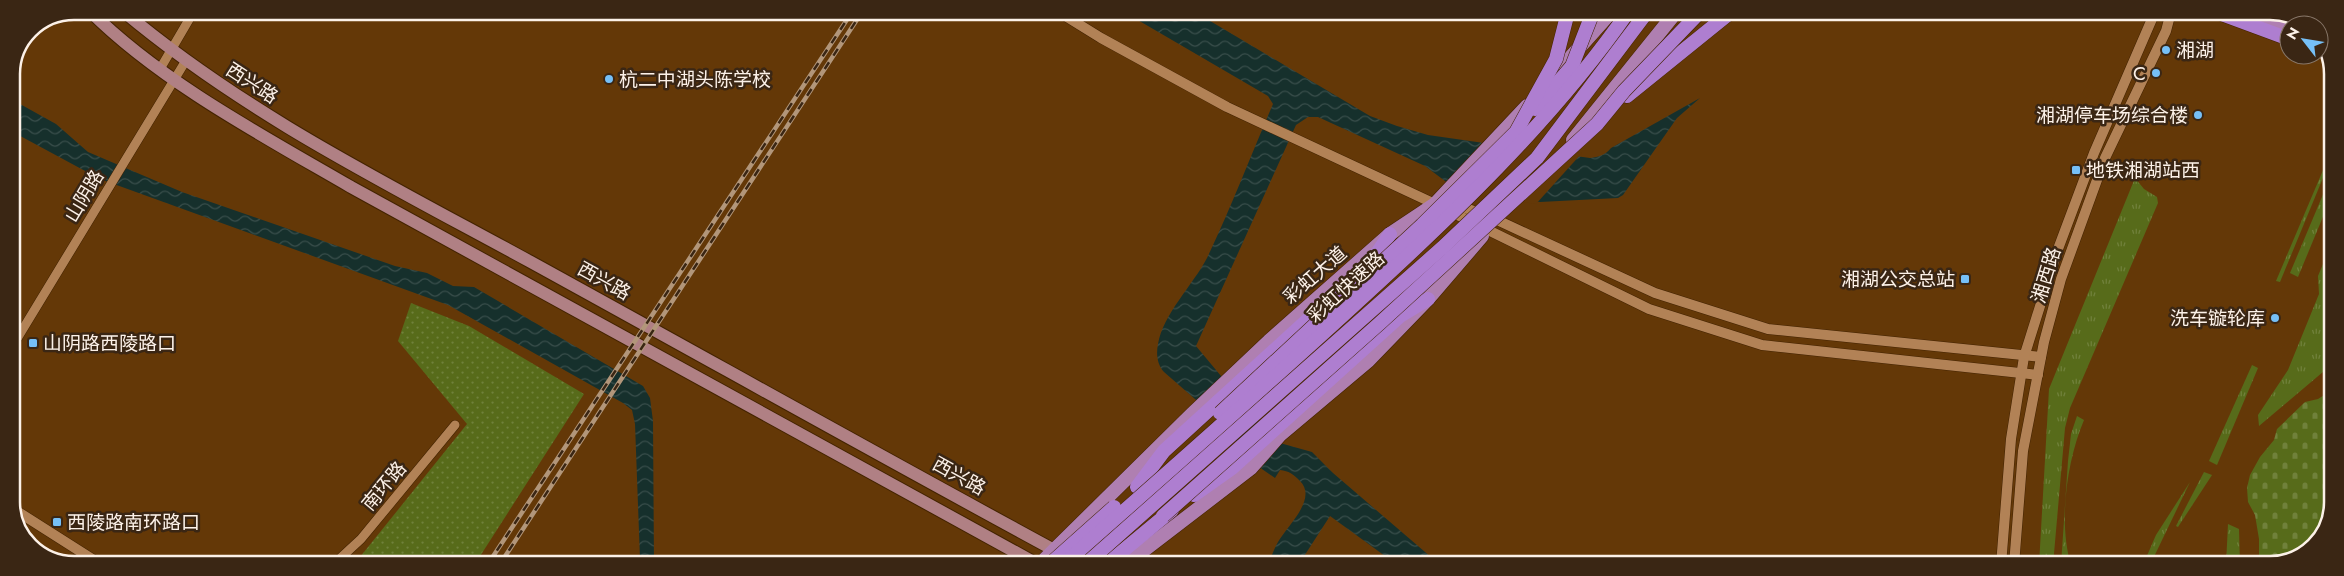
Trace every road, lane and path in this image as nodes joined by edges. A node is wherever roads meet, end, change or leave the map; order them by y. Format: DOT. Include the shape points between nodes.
graph roads {
  1 [pos="100,20"];
  2 [pos="133,20"];
  3 [pos="189,20"];
  4 [pos="1072,20"];
  5 [pos="1566,20"];
  6 [pos="1590,20"];
  7 [pos="1604,20"];
  8 [pos="1622,20"];
  9 [pos="1641,20"];
  10 [pos="1670,20"];
  11 [pos="1692,20"];
  12 [pos="1721,20"];
  13 [pos="2152,20"];
  14 [pos="2169,20"];
  15 [pos="2238,20"];
  16 [pos="2251,20"];
  17 [pos="2264,20"];
  18 [pos="2279,25"];
  19 [pos="2279,33"];
  20 [pos="2279,34"];
  21 [pos="171,51"];
  22 [pos="185,62"];
  23 [pos="160,69"];
  24 [pos="175,79"];
  25 [pos="1597,124"];
  26 [pos="1516,132"];
  27 [pos="1441,198"];
  28 [pos="1492,225"];
  29 [pos="1390,234"];
  30 [pos="1428,299"];
  31 [pos="20,334"];
  32 [pos="2024,357"];
  33 [pos="2041,357"];
  34 [pos="2021,373"];
  35 [pos="2038,375"];
  36 [pos="455,426"];
  37 [pos="1137,487"];
  38 [pos="22,514"];
  39 [pos="1163,516"];
  40 [pos="1055,550"];
  41 [pos="87,556"];
  42 [pos="343,556"];
  43 [pos="1024,556"];
  44 [pos="1048,556"];
  45 [pos="1059,556"];
  46 [pos="1066,556"];
  47 [pos="1073,556"];
  48 [pos="1095,556"];
  49 [pos="1116,556"];
  50 [pos="1136,556"];
  51 [pos="2002,556"];
  52 [pos="2015,556"];
  1 -- 23 [label="main road, 西兴路"];
  2 -- 21 [label="main road, 西兴路"];
  3 -- 21 [label="street"];
  4 -- 27 [label="street" via="1258,122"];
  5 -- 26 [label="highway, bridge" via="1556,59"];
  6 -- 26 [label="highway, bridge" via="1572,66"];
  7 -- 27 [label="main road, 彩虹大道"];
  8 -- 47 [label="highway, 彩虹快速路, bridge" via="1510,154 1431,236"];
  9 -- 48 [label="highway, 彩虹快速路, bridge" via="1537,158 1442,248"];
  10 -- 28 [label="main road, bridge" via="1568,146"];
  11 -- 25 [label="highway, bridge" via="1624,90"];
  12 -- 25 [label="highway, bridge" via="1640,84"];
  13 -- 32 [label="street, 湘西路" via="2094,153 2058,248"];
  14 -- 33 [label="street, 湘西路" via="2105,158 2061,279"];
  15 -- 20 [label="highway"];
  16 -- 19 [label="highway"];
  17 -- 18 [label="main road"];
  21 -- 22 [label="main road, 西兴路"];
  21 -- 23 [label="street"];
  22 -- 24 [label="street, 山阴路"];
  22 -- 40 [label="main road, 西兴路" via="362,173"];
  23 -- 24 [label="main road, 西兴路"];
  24 -- 31 [label="street, 山阴路"];
  24 -- 43 [label="main road, 西兴路" via="351,187"];
  25 -- 39 [label="highway, bridge"];
  26 -- 37 [label="highway, bridge" via="1422,225"];
  27 -- 28 [label="street"];
  27 -- 29 [label="main road, 彩虹大道"];
  28 -- 30 [label="main road"];
  28 -- 32 [label="street" via="1655,293 1768,329"];
  28 -- 34 [label="street" via="1649,309 1762,345"];
  29 -- 37 [label="highway" via="1372,261 1164,451"];
  29 -- 40 [label="main road, 彩虹大道" via="1275,335"];
  30 -- 39 [label="highway, bridge" via="1400,316 1232,468"];
  30 -- 50 [label="main road" via="1368,361 1280,435 1251,468"];
  32 -- 33 [label="street"];
  32 -- 34 [label="street, 湘西路"];
  33 -- 35 [label="street, 湘西路"];
  34 -- 35 [label="street"];
  34 -- 51 [label="street, 湘西路" via="2006,484"];
  35 -- 52 [label="street, 湘西路" via="2024,450"];
  36 -- 42 [label="street, 南环路" via="361,539"];
  37 -- 45 [label="highway, bridge"];
  38 -- 41 [label="street"];
  39 -- 49 [label="highway"];
  40 -- 44 [label="main road, 彩虹大道"];
  40 -- 46 [label="main road, 西兴路"];
}
